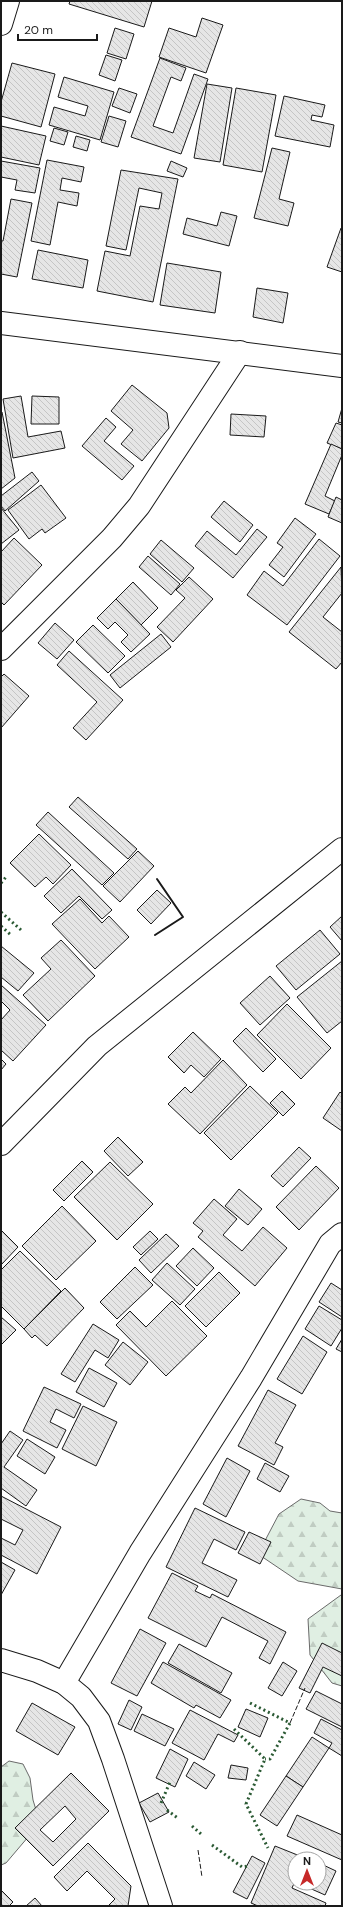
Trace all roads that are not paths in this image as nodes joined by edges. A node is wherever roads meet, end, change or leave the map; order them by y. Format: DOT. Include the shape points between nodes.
graph roads {
  1 [pos="8,1"];
  2 [pos="1,24"];
  3 [pos="1,323"];
  4 [pos="240,352"];
  5 [pos="342,366"];
  6 [pos="1,649"];
  7 [pos="342,849"];
  8 [pos="1,1144"];
  9 [pos="342,1234"];
  10 [pos="1,1660"];
  11 [pos="64,1683"];
  12 [pos="161,1906"];
  1 -- 2 [label="street"];
  3 -- 4 [label="street"];
  4 -- 5 [label="street"];
  4 -- 6 [label="street" via="139,506 112,538"];
  7 -- 8 [label="street" via="97,1046"];
  9 -- 11 [label="street" via="330,1244 251,1378 140,1553"];
  10 -- 11 [label="street" via="37,1671"];
  11 -- 12 [label="street" via="81,1697 99,1721"];
}
